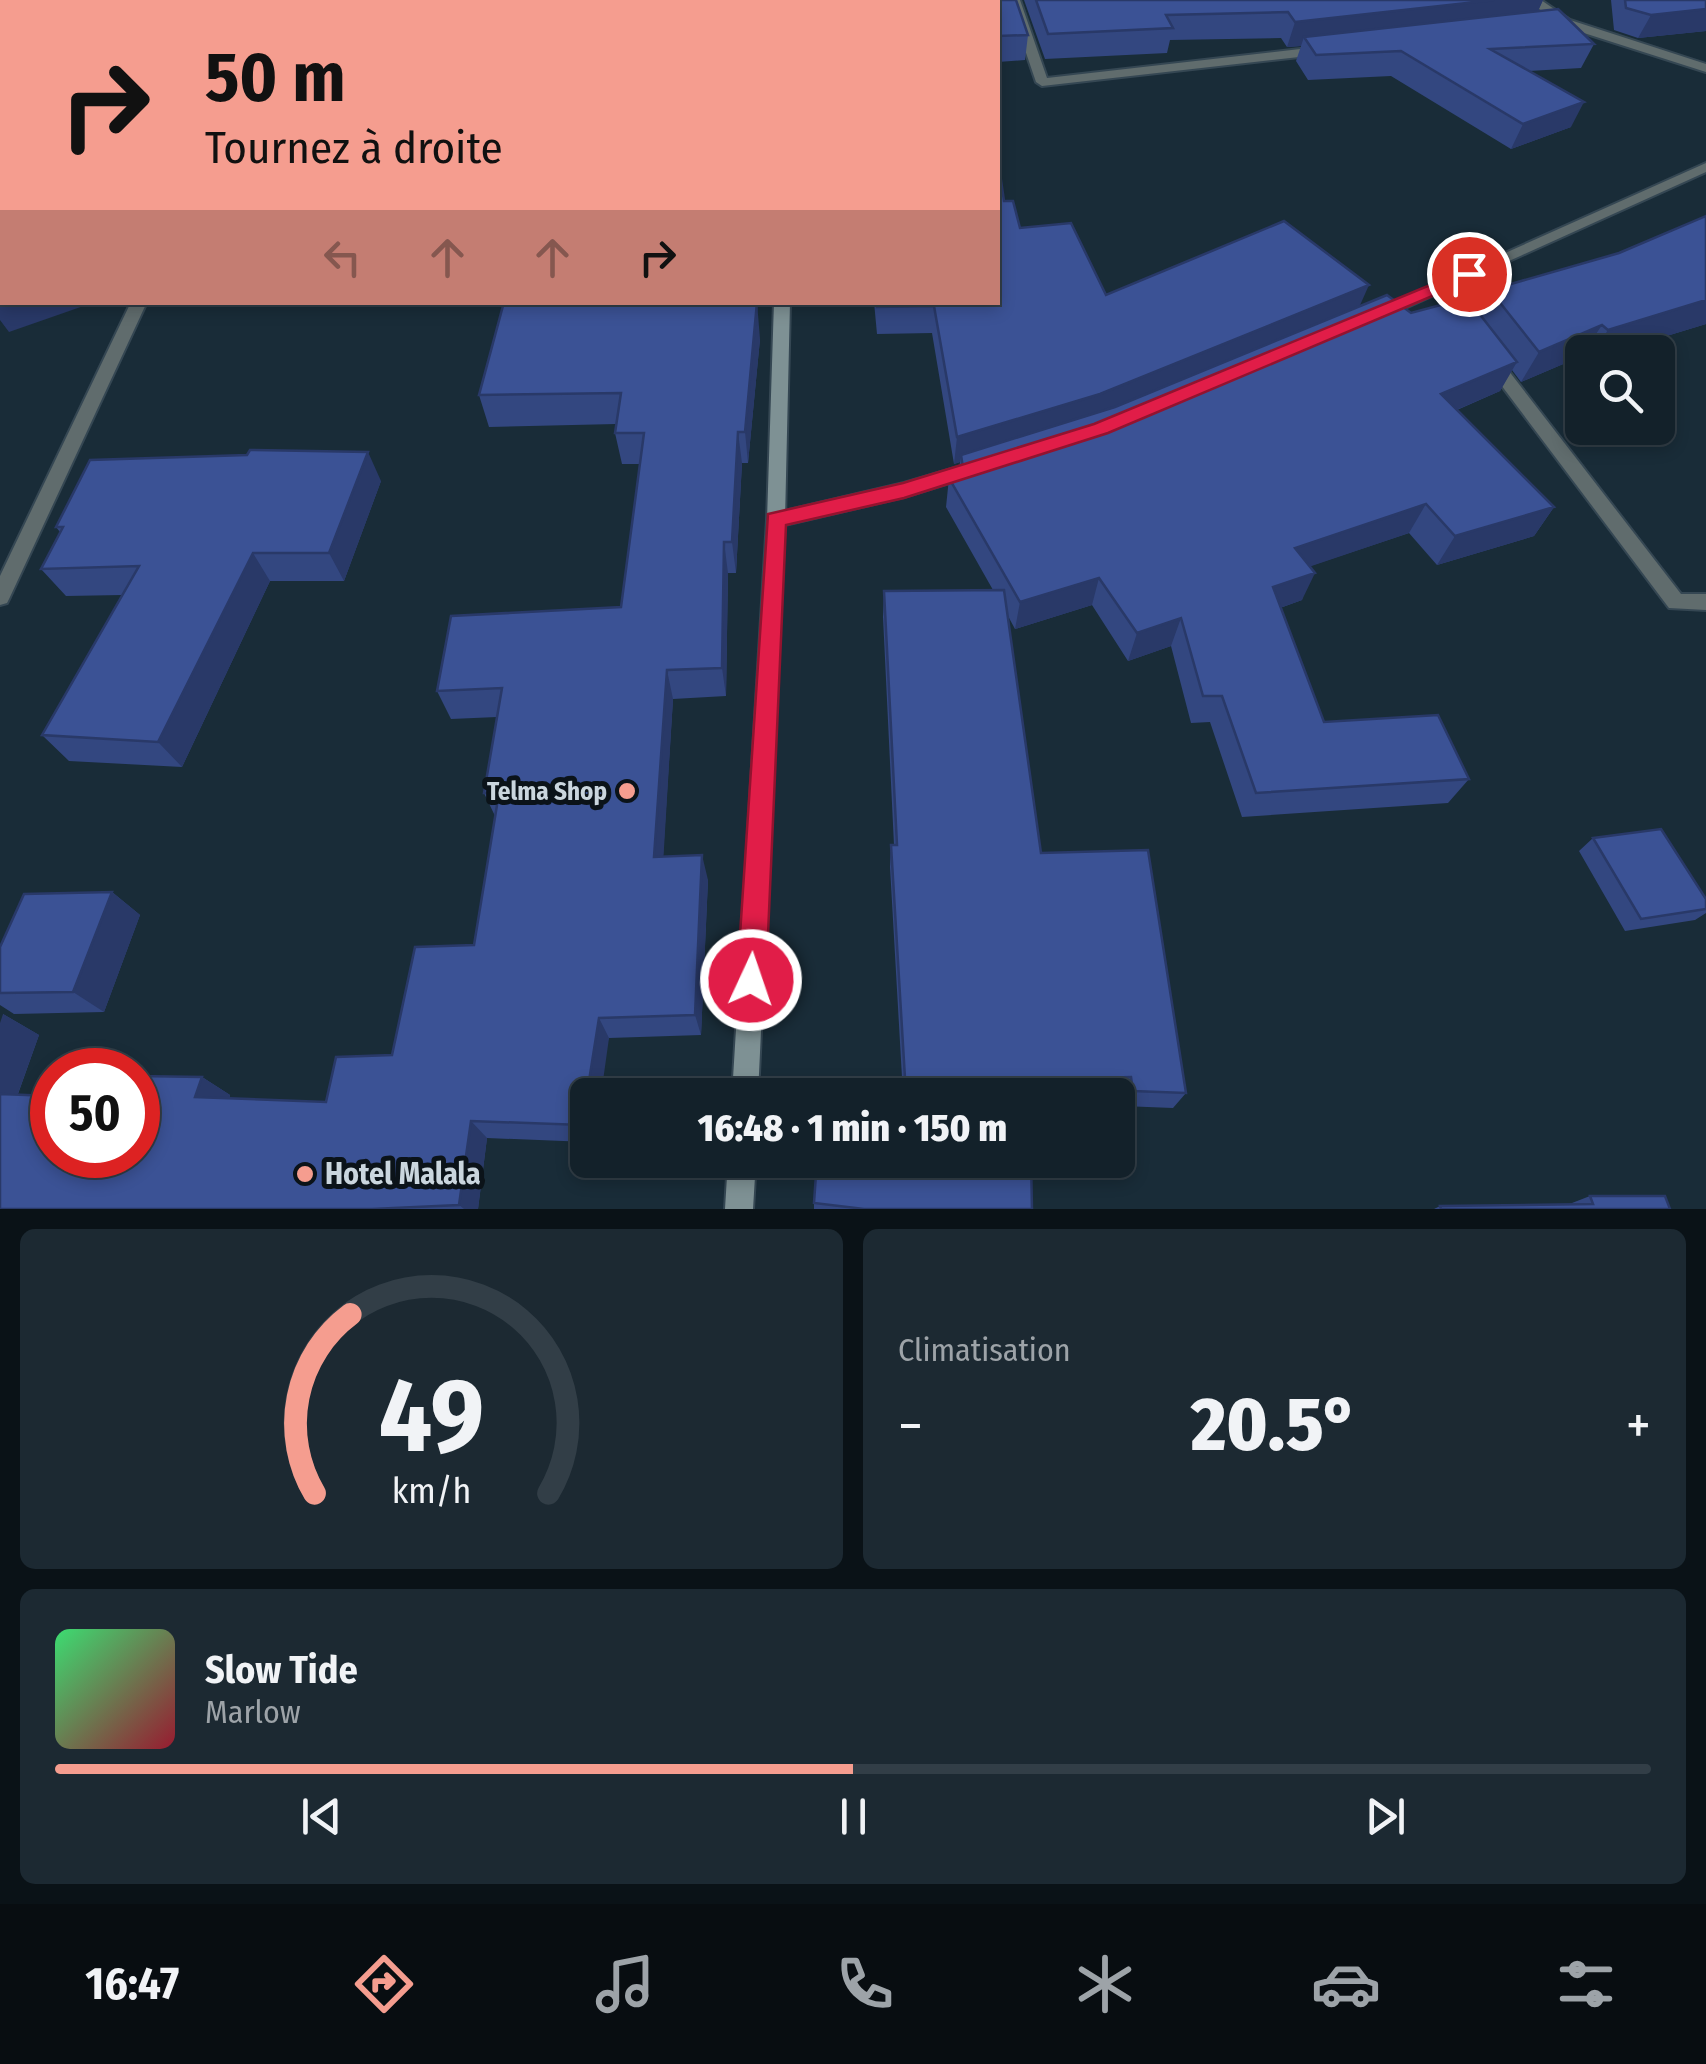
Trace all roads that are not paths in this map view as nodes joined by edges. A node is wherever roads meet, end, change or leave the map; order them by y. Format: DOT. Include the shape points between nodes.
graph roads {
  1 [pos="1014,0"];
  2 [pos="1533,0"];
  3 [pos="1566,23"];
  4 [pos="1547,25"];
  5 [pos="1334,49"];
  6 [pos="1706,68"];
  7 [pos="1704,170"];
  8 [pos="138,305"];
  9 [pos="782,305"];
  10 [pos="1366,318"];
  11 [pos="1484,352"];
  12 [pos="994,462"];
  13 [pos="776,520"];
  14 [pos="0,598"];
  15 [pos="1706,602"];
  16 [pos="746,1078"];
  17 [pos="741,1178"];
  18 [pos="739,1209"];
  1 -- 5 [label="street" via="1042,82"];
  2 -- 3 [label="street"];
  3 -- 4 [label="street"];
  3 -- 6 [label="street"];
  7 -- 10 [label="street" via="1442,297"];
  8 -- 14 [label="street"];
  9 -- 13 [label="main road"];
  11 -- 15 [label="street" via="1676,602"];
  12 -- 13 [label="street"];
  13 -- 16 [label="main road"];
  17 -- 18 [label="main road"];
}
